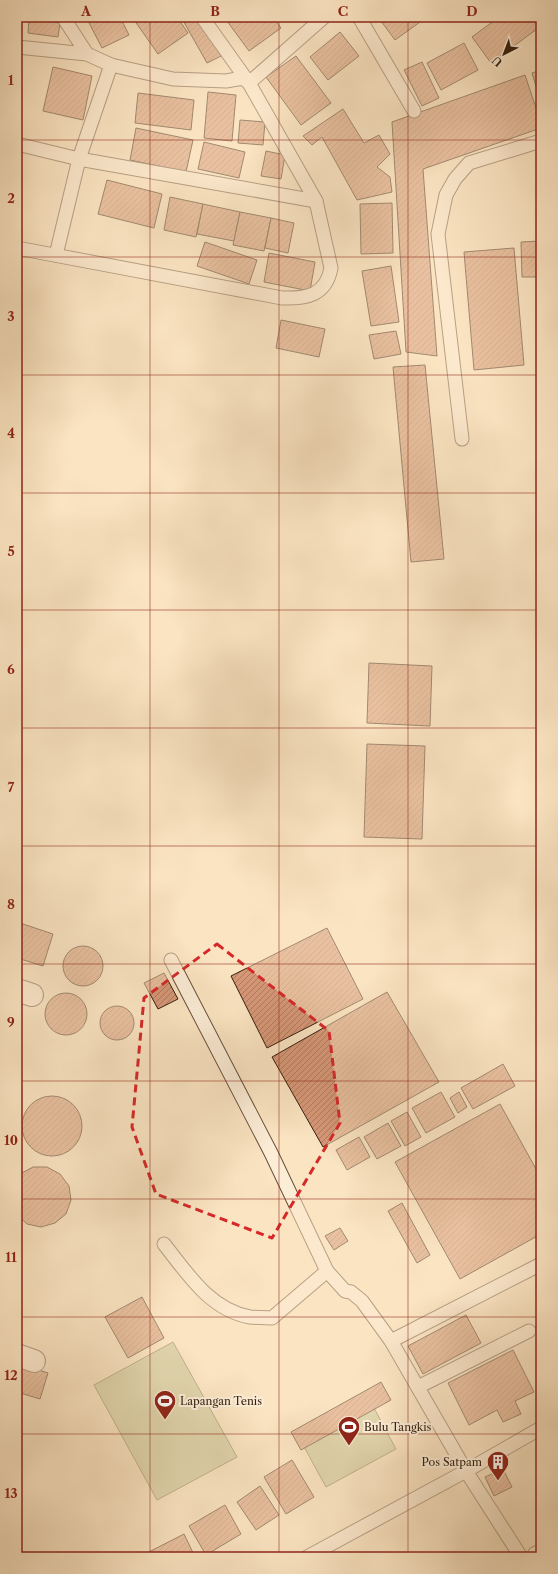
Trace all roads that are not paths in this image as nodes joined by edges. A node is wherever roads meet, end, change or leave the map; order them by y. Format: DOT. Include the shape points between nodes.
graph roads {
  1 [pos="63,17"];
  2 [pos="202,17"];
  3 [pos="324,17"];
  4 [pos="359,17"];
  5 [pos="17,47"];
  6 [pos="87,54"];
  7 [pos="111,65"];
  8 [pos="249,83"];
  9 [pos="414,111"];
  10 [pos="541,141"];
  11 [pos="17,144"];
  12 [pos="79,159"];
  13 [pos="316,201"];
  14 [pos="17,248"];
  15 [pos="56,255"];
  16 [pos="462,439"];
  17 [pos="171,960"];
  18 [pos="164,1244"];
  19 [pos="541,1264"];
  20 [pos="328,1271"];
  21 [pos="529,1331"];
  22 [pos="391,1341"];
  23 [pos="418,1387"];
  24 [pos="541,1428"];
  25 [pos="466,1471"];
  26 [pos="541,1556"];
  27 [pos="308,1557"];
  28 [pos="521,1557"];
  29 [pos="538,1557"];
  1 -- 6 [label="lane"];
  2 -- 8 [label="lane"];
  3 -- 8 [label="lane"];
  4 -- 9 [label="lane"];
  5 -- 6 [label="lane"];
  6 -- 7 [label="lane"];
  7 -- 8 [label="lane" via="173,78 226,81 243,78"];
  7 -- 12 [label="lane"];
  8 -- 13 [label="lane"];
  10 -- 16 [label="lane" via="469,163 446,195 438,234"];
  11 -- 12 [label="lane"];
  12 -- 13 [label="lane"];
  12 -- 15 [label="lane"];
  13 -- 15 [label="lane" via="330,268 329,278 312,296 298,299"];
  14 -- 15 [label="lane"];
  17 -- 20 [label="lane" via="272,1153"];
  18 -- 20 [label="lane" via="216,1304 250,1317 272,1318"];
  19 -- 22 [label="lane"];
  20 -- 22 [label="lane" via="345,1290 362,1301"];
  21 -- 23 [label="lane"];
  22 -- 23 [label="lane"];
  23 -- 25 [label="lane"];
  24 -- 25 [label="lane"];
  25 -- 27 [label="lane"];
  25 -- 28 [label="lane"];
  26 -- 29 [label="street"];
}
